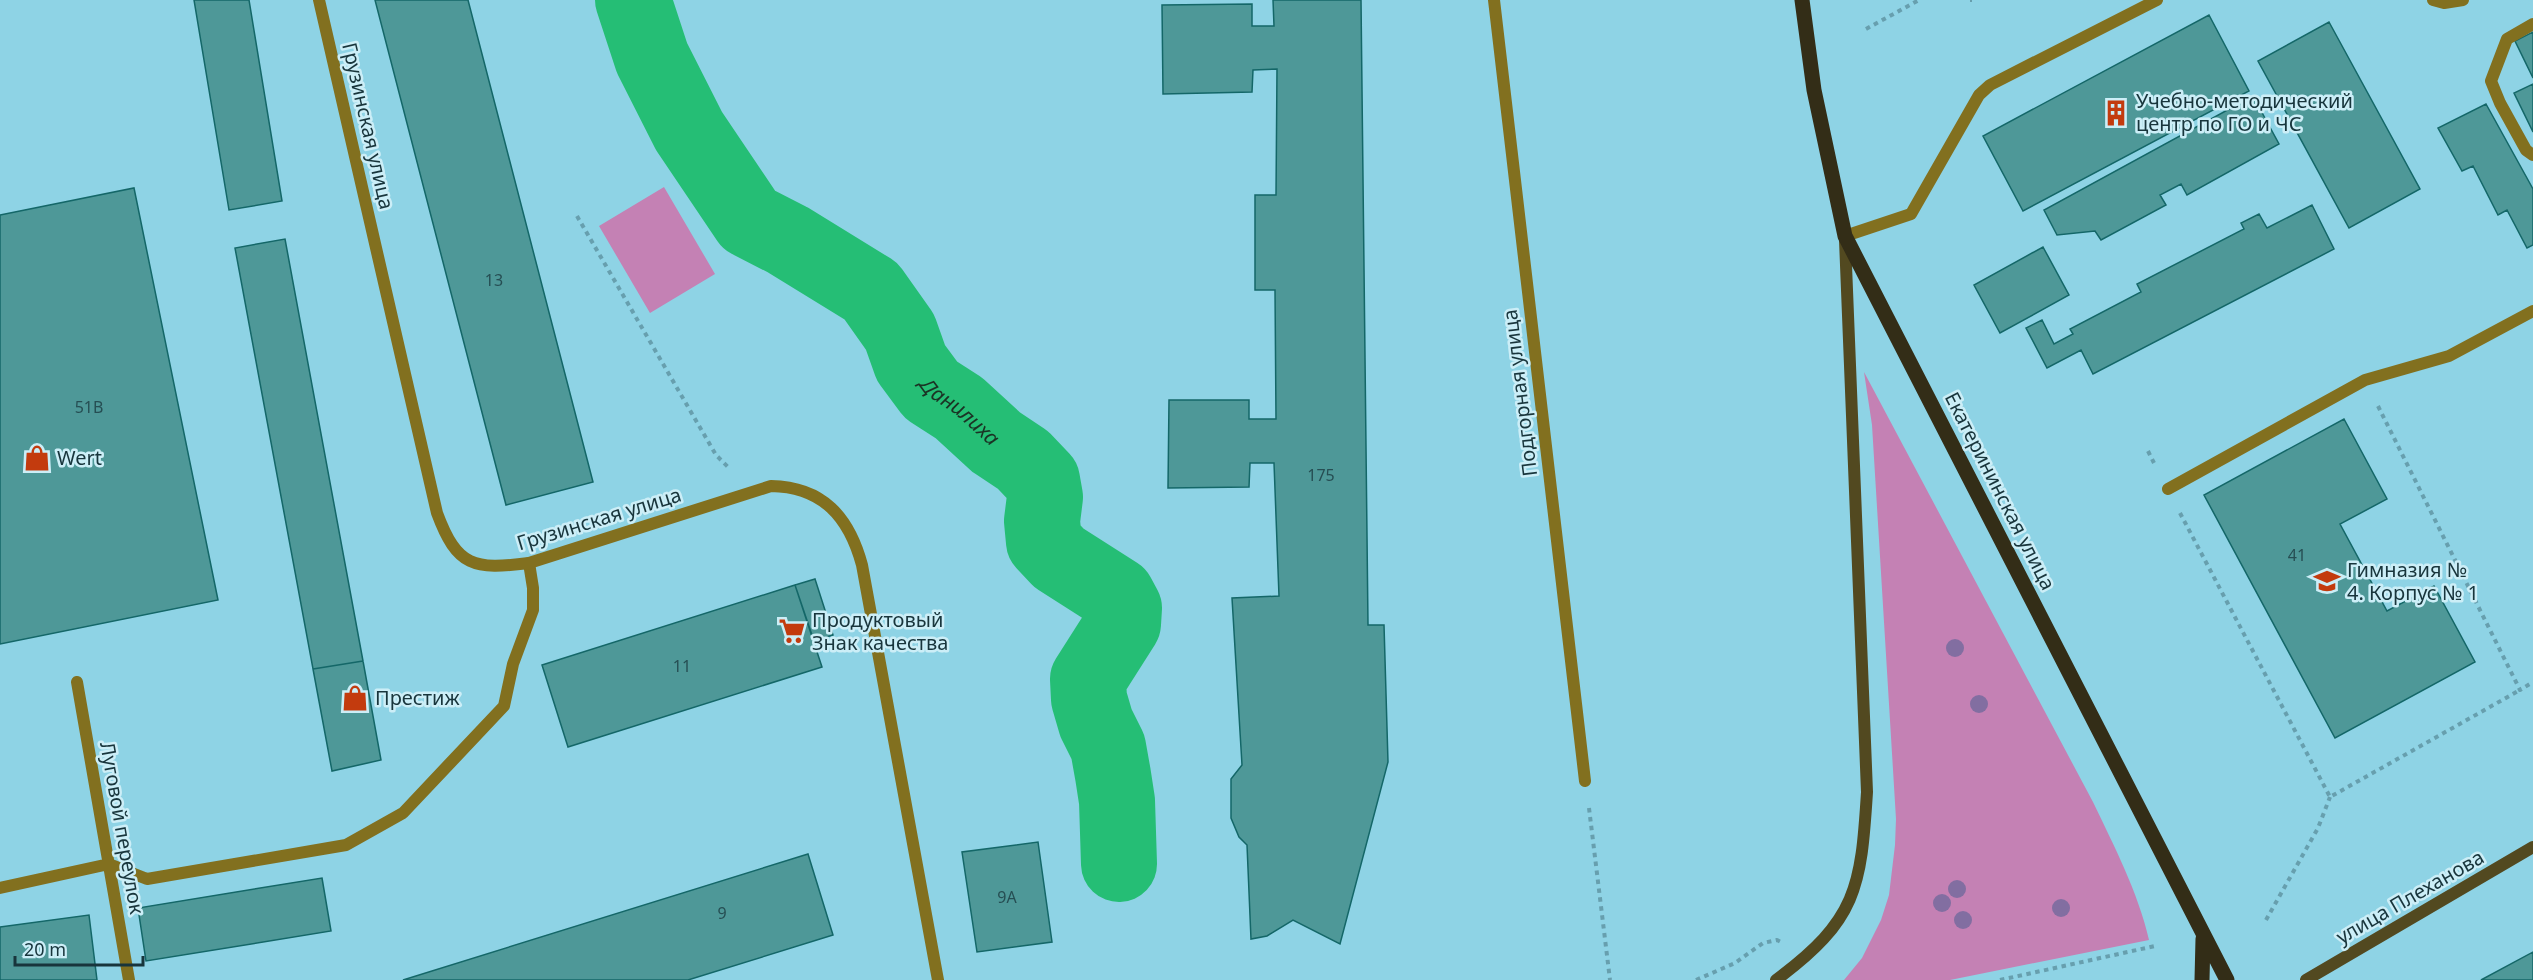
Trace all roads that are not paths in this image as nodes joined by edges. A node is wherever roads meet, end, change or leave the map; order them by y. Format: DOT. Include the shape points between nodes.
graph roads {
  1 [pos="319,0"];
  2 [pos="1494,0"];
  3 [pos="1802,0"];
  4 [pos="2157,0"];
  5 [pos="2433,0"];
  6 [pos="2463,0"];
  7 [pos="2533,24"];
  8 [pos="2533,155"];
  9 [pos="1845,236"];
  10 [pos="2533,311"];
  11 [pos="2168,489"];
  12 [pos="529,563"];
  13 [pos="77,682"];
  14 [pos="1586,781"];
  15 [pos="2533,847"];
  16 [pos="109,864"];
  17 [pos="0,888"];
  18 [pos="2203,936"];
  19 [pos="129,980"];
  20 [pos="938,980"];
  21 [pos="1776,980"];
  22 [pos="2202,980"];
  23 [pos="2227,980"];
  24 [pos="2306,980"];
  1 -- 12 [label="street, Грузинская улица" via="440,521 460,557 474,565"];
  2 -- 14 [label="street, Подгорная улица"];
  3 -- 9 [label="main road, Екатерининская улица" via="1814,90"];
  4 -- 9 [label="street" via="1990,85 1979,95 1911,214"];
  5 -- 6 [label="street"];
  7 -- 8 [label="street" via="2507,39 2491,81 2499,103 2526,150"];
  9 -- 18 [label="main road, Екатерининская улица"];
  9 -- 21 [label="main road" via="1867,781 1864,849 1853,894 1836,925"];
  10 -- 11 [label="street" via="2449,356 2365,380"];
  12 -- 16 [label="street" via="533,610 513,664 504,706 403,813 346,845 147,879"];
  12 -- 20 [label="street, Грузинская улица" via="771,486 808,492 841,518 855,540"];
  13 -- 16 [label="street, Луговой переулок"];
  15 -- 24 [label="main road, улица Плеханова"];
  16 -- 17 [label="street"];
  16 -- 19 [label="street, Луговой переулок"];
  18 -- 22 [label="main road"];
  18 -- 23 [label="main road, Екатерининская улица"];
}
